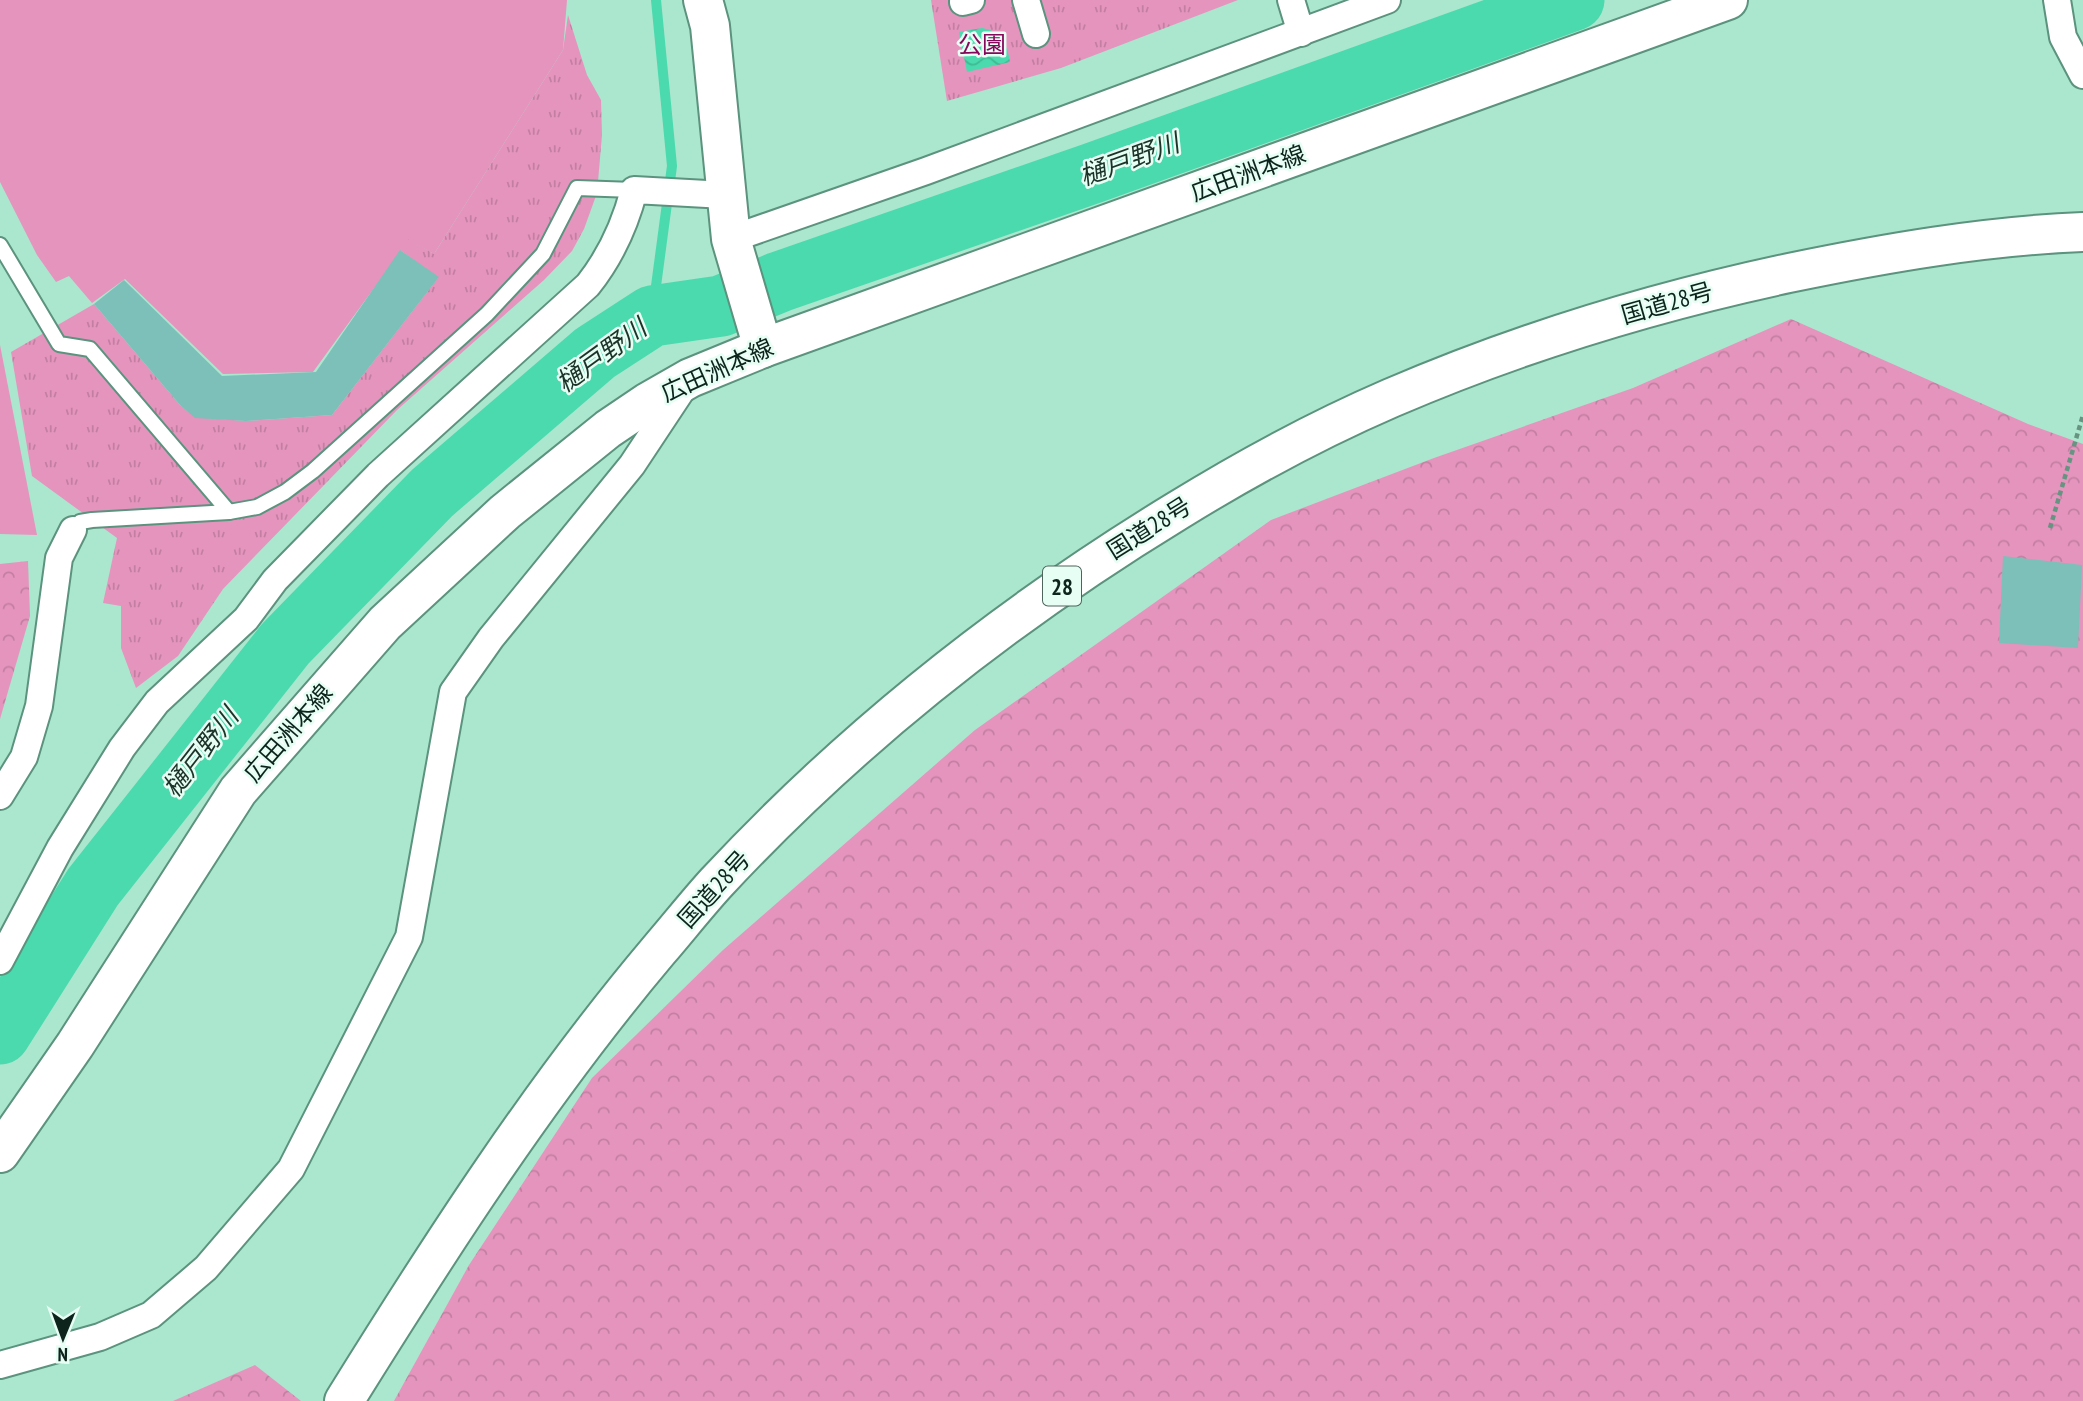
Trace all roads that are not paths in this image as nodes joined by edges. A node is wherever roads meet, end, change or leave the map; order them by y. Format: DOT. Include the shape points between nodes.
graph roads {
  1 [pos="703,0"];
  2 [pos="1026,0"];
  3 [pos="1291,0"];
  4 [pos="1387,0"];
  5 [pos="1728,0"];
  6 [pos="2057,0"];
  7 [pos="1301,33"];
  8 [pos="1036,34"];
  9 [pos="2083,75"];
  10 [pos="645,190"];
  11 [pos="709,194"];
  12 [pos="2083,232"];
  13 [pos="0,245"];
  14 [pos="732,247"];
  15 [pos="760,339"];
  16 [pos="690,378"];
  17 [pos="229,512"];
  18 [pos="72,530"];
  19 [pos="0,796"];
  20 [pos="0,961"];
  21 [pos="0,1153"];
  22 [pos="0,1365"];
  23 [pos="344,1401"];
  1 -- 11 [label="main road" via="710,26"];
  2 -- 8 [label="street"];
  3 -- 7 [label="street"];
  4 -- 7 [label="street"];
  5 -- 15 [label="main road, 広田洲本線"];
  6 -- 9 [label="street" via="2063,37"];
  7 -- 14 [label="street" via="926,170"];
  10 -- 11 [label="street"];
  10 -- 17 [label="lane" via="577,188 543,254 487,314 294,485 257,507"];
  10 -- 20 [label="street" via="588,285 378,475 275,580 246,619 157,702 122,748 60,848"];
  11 -- 14 [label="main road"];
  12 -- 23 [label="main road, 国道28号 / 28" via="1885,253 1713,289 1551,336 1365,410 1246,469 1105,555 974,649 833,765 715,885 614,1004 514,1137"];
  13 -- 17 [label="lane" via="59,344 90,349"];
  14 -- 15 [label="main road"];
  15 -- 16 [label="main road, 広田洲本線"];
  16 -- 21 [label="main road, 広田洲本線" via="598,437 505,512 385,623 238,790 75,1045"];
  16 -- 22 [label="street" via="632,465 491,638 453,692 409,937 291,1169 206,1268 151,1315 100,1337"];
  17 -- 18 [label="lane" via="92,520 80,522"];
  18 -- 19 [label="street" via="59,558 39,706 24,757"];
}
